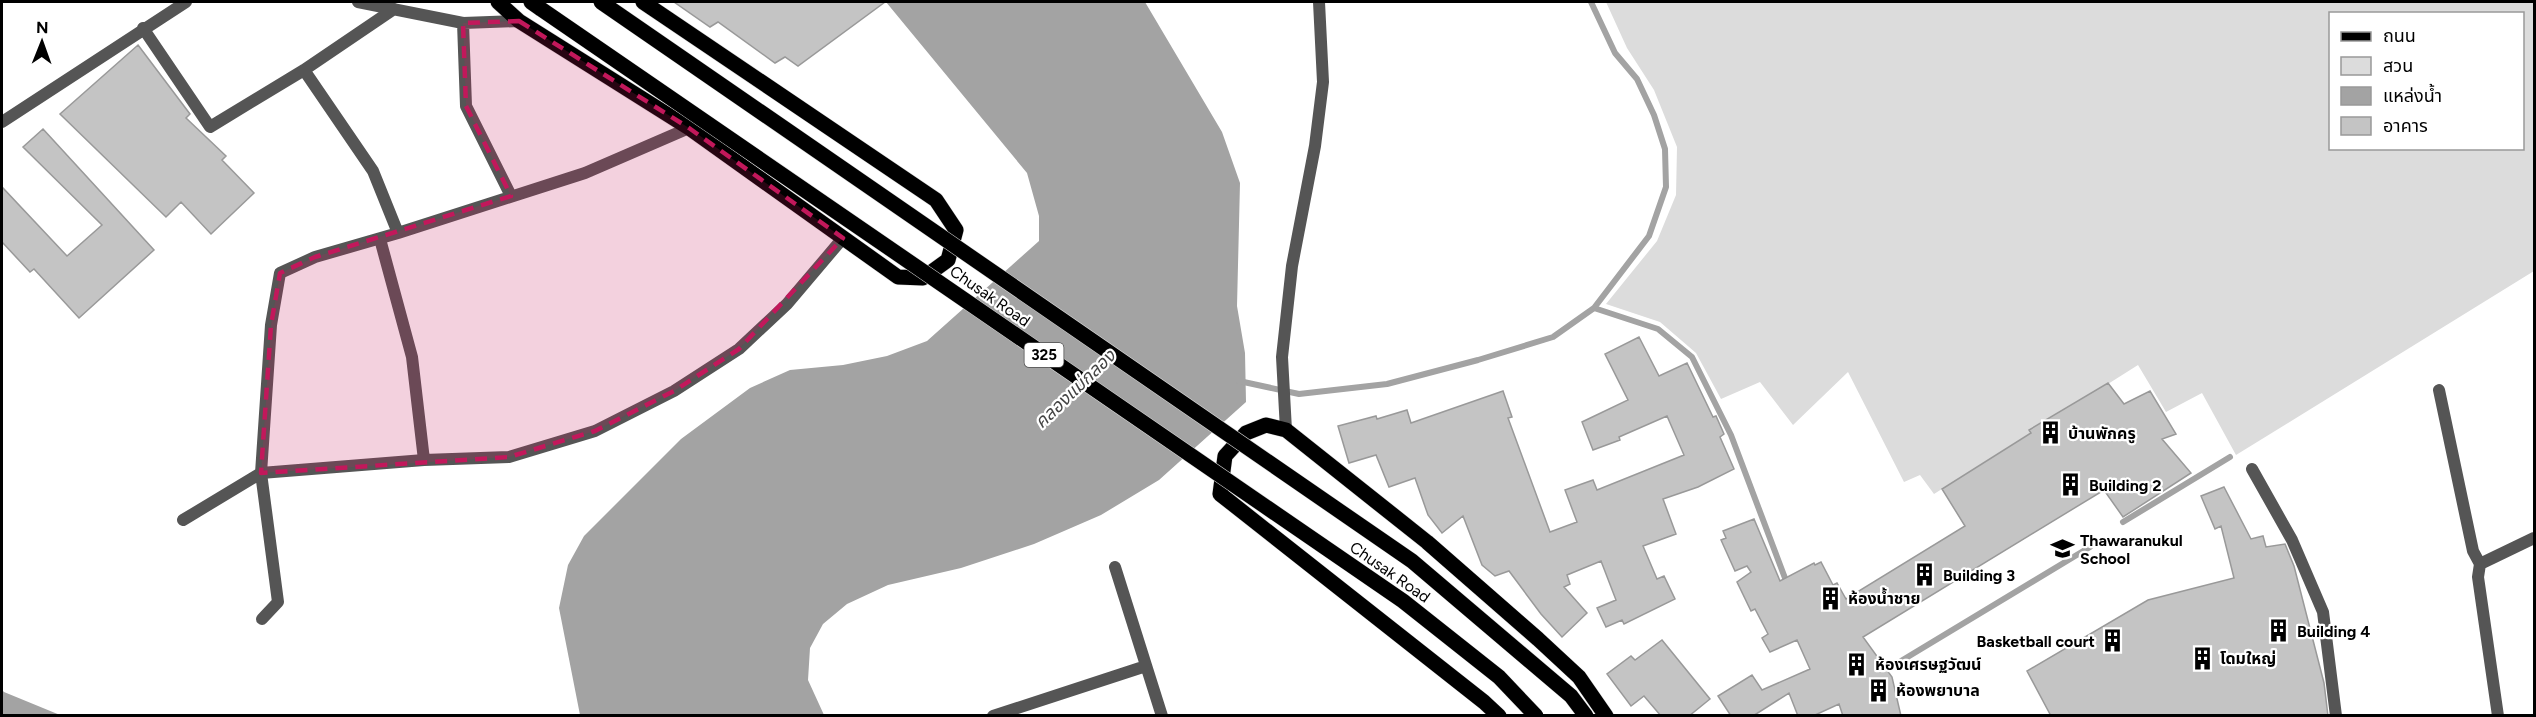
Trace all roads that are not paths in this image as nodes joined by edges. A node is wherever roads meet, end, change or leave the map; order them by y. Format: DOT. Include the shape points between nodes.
graph roads {
  1 [pos="186,2"];
  2 [pos="358,2"];
  3 [pos="498,2"];
  4 [pos="601,2"];
  5 [pos="643,2"];
  6 [pos="1319,2"];
  7 [pos="536,5"];
  8 [pos="394,9"];
  9 [pos="519,21"];
  10 [pos="463,23"];
  11 [pos="143,28"];
  12 [pos="304,70"];
  13 [pos="2,122"];
  14 [pos="689,128"];
  15 [pos="511,196"];
  16 [pos="398,233"];
  17 [pos="843,238"];
  18 [pos="380,239"];
  19 [pos="2439,390"];
  20 [pos="1286,430"];
  21 [pos="424,460"];
  22 [pos="2252,469"];
  23 [pos="261,473"];
  24 [pos="183,520"];
  25 [pos="2535,537"];
  26 [pos="2480,564"];
  27 [pos="1114,567"];
  28 [pos="262,619"];
  29 [pos="1146,666"];
  30 [pos="993,716"];
  31 [pos="1162,716"];
  32 [pos="1498,716"];
  33 [pos="1536,716"];
  34 [pos="1586,716"];
  35 [pos="1606,716"];
  36 [pos="2336,716"];
  37 [pos="2498,716"];
  1 -- 11 [label="street"];
  2 -- 8 [label="street"];
  3 -- 9 [label="main road"];
  4 -- 34 [label="main road, Chusak Road / 325, bridge" via="1412,561 1571,696"];
  5 -- 17 [label="main road" via="936,200 956,230 948,260 923,278 898,277"];
  6 -- 20 [label="street" via="1323,82 1292,266 1282,357"];
  7 -- 33 [label="main road, Chusak Road / 325, bridge" via="1403,602 1499,677"];
  8 -- 10 [label="street"];
  8 -- 12 [label="street"];
  9 -- 10 [label="street"];
  9 -- 14 [label="main road"];
  10 -- 15 [label="street" via="466,106"];
  11 -- 12 [label="street" via="210,127"];
  11 -- 13 [label="street"];
  12 -- 16 [label="street" via="373,171"];
  14 -- 15 [label="street" via="585,173"];
  14 -- 17 [label="main road"];
  15 -- 16 [label="street"];
  16 -- 18 [label="street"];
  17 -- 21 [label="street" via="787,304 739,349 674,391 595,431 509,458"];
  18 -- 21 [label="street" via="412,357"];
  18 -- 23 [label="street" via="315,257 280,273 272,325"];
  19 -- 26 [label="street" via="2473,551"];
  20 -- 32 [label="main road" via="1266,425 1246,433 1225,456 1220,494"];
  20 -- 35 [label="main road" via="1427,543 1538,639 1579,677"];
  21 -- 23 [label="street"];
  22 -- 36 [label="street" via="2292,540 2323,612"];
  23 -- 24 [label="street"];
  23 -- 28 [label="street" via="278,602"];
  25 -- 26 [label="street"];
  26 -- 37 [label="street" via="2478,577"];
  27 -- 29 [label="street"];
  29 -- 30 [label="street"];
  29 -- 31 [label="street"];
}
